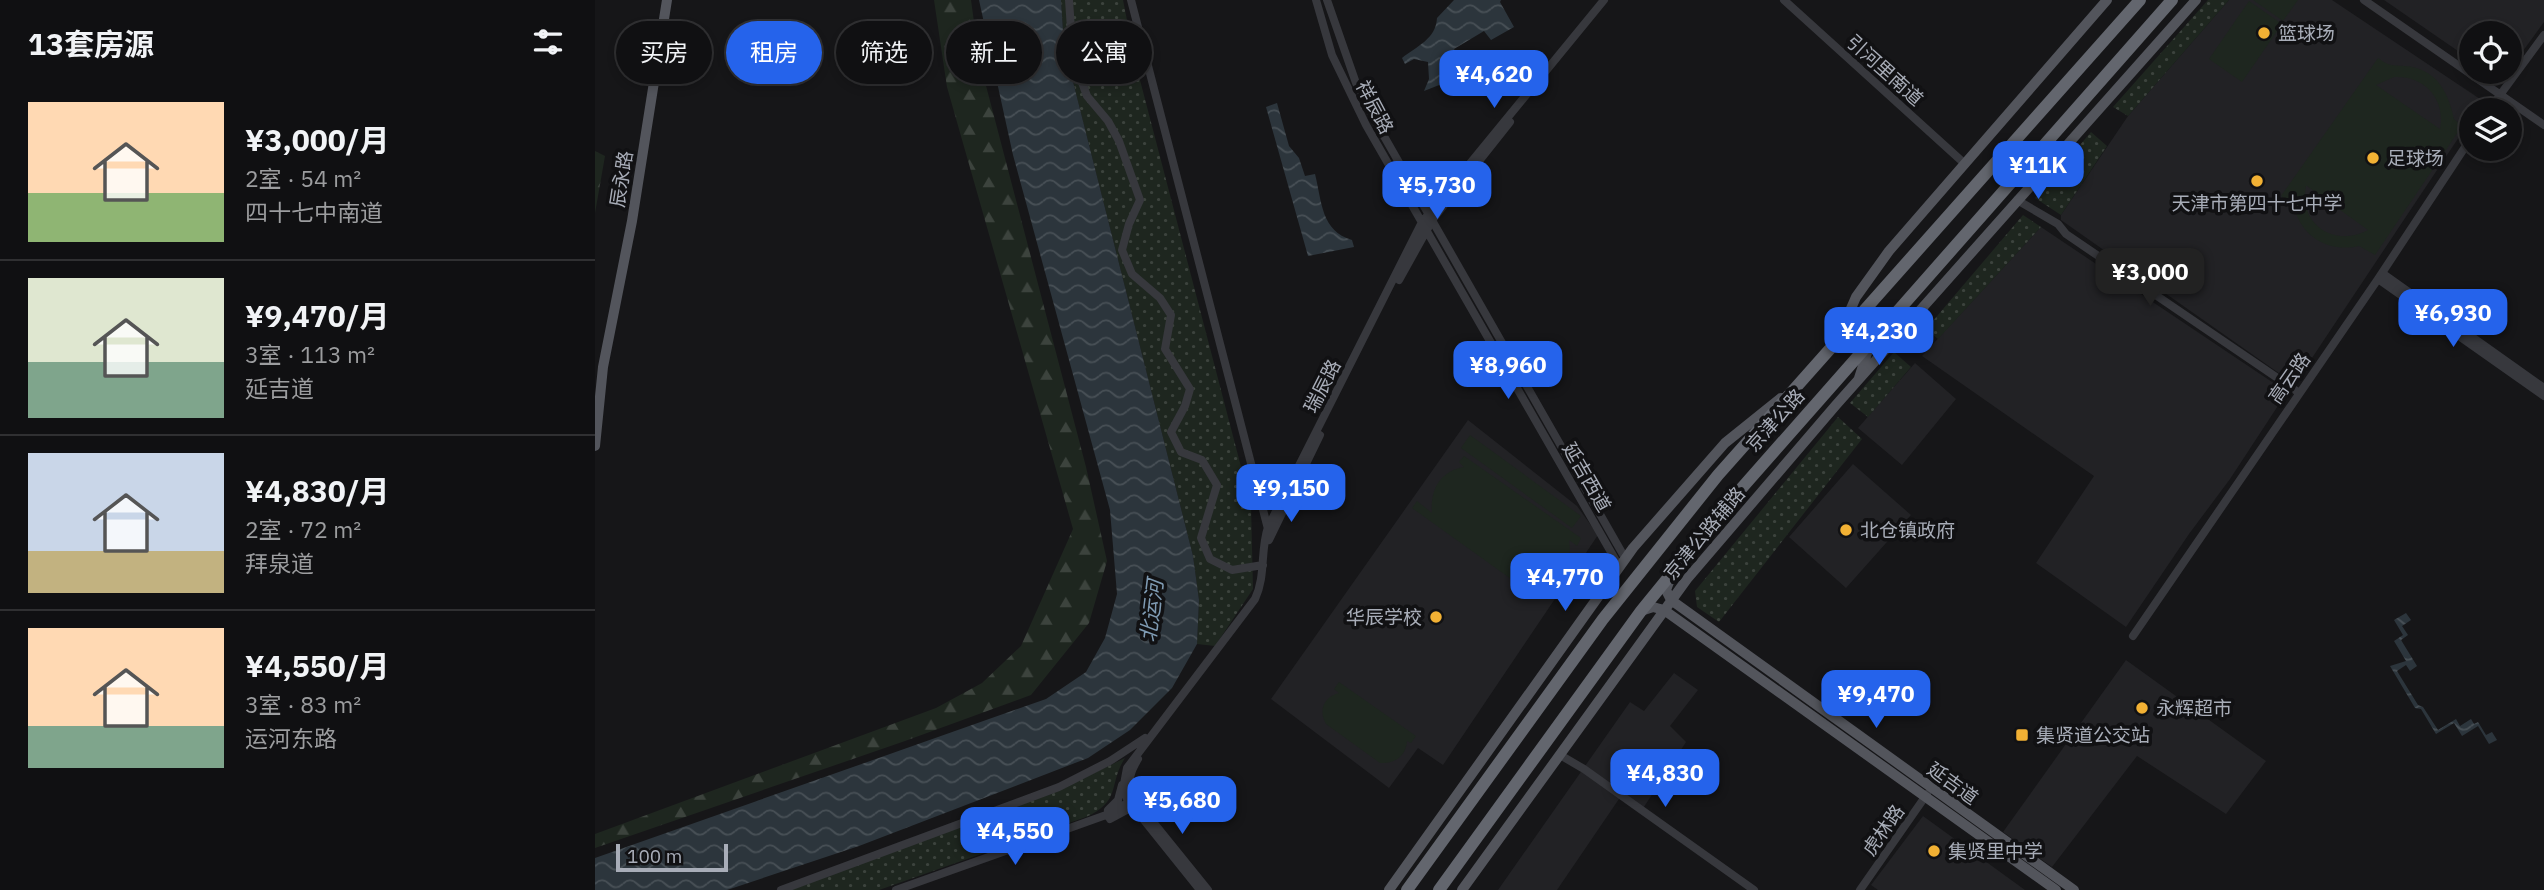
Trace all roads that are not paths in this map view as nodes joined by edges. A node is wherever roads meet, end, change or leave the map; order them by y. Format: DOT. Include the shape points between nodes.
graph roads {
  1 [pos="667,0"];
  2 [pos="1069,0"];
  3 [pos="1131,0"];
  4 [pos="1316,0"];
  5 [pos="1327,0"];
  6 [pos="1606,0"];
  7 [pos="1784,0"];
  8 [pos="2107,0"];
  9 [pos="2140,0"];
  10 [pos="2172,0"];
  11 [pos="2196,0"];
  12 [pos="2364,0"];
  13 [pos="2544,35"];
  14 [pos="2500,94"];
  15 [pos="2497,98"];
  16 [pos="2544,125"];
  17 [pos="2459,156"];
  18 [pos="1965,164"];
  19 [pos="1420,197"];
  20 [pos="2017,200"];
  21 [pos="1411,202"];
  22 [pos="1431,215"];
  23 [pos="1425,225"];
  24 [pos="1416,242"];
  25 [pos="2380,276"];
  26 [pos="1839,337"];
  27 [pos="1870,343"];
  28 [pos="1858,381"];
  29 [pos="1797,386"];
  30 [pos="2544,388"];
  31 [pos="2298,392"];
  32 [pos="2544,396"];
  33 [pos="595,446"];
  34 [pos="1269,531"];
  35 [pos="1622,562"];
  36 [pos="1263,565"];
  37 [pos="1674,569"];
  38 [pos="1667,605"];
  39 [pos="1641,611"];
  40 [pos="2133,636"];
  41 [pos="1170,722"];
  42 [pos="1159,729"];
  43 [pos="1560,755"];
  44 [pos="1126,783"];
  45 [pos="1928,793"];
  46 [pos="1131,803"];
  47 [pos="1095,819"];
  48 [pos="1447,884"];
  49 [pos="1409,887"];
  50 [pos="781,890"];
  51 [pos="896,890"];
  52 [pos="906,890"];
  53 [pos="1200,890"];
  54 [pos="1208,890"];
  55 [pos="1389,890"];
  56 [pos="1439,890"];
  57 [pos="1462,890"];
  58 [pos="1754,890"];
  59 [pos="1860,890"];
  60 [pos="2056,890"];
  61 [pos="2074,890"];
  1 -- 33 [label="main road, 辰永路" via="603,367"];
  2 -- 36 [label="street" via="1073,58 1087,96 1119,141 1140,200 1122,250 1132,274 1160,298 1171,315 1165,349 1190,389 1171,432 1181,452 1202,460 1217,485 1201,538 1210,559 1232,570"];
  3 -- 34 [label="street"];
  4 -- 21 [label="street, 祥辰路" via="1347,89"];
  5 -- 19 [label="street, 祥辰路" via="1356,83"];
  6 -- 22 [label="street, 瑞辰路"];
  7 -- 18 [label="street, 引河里南道"];
  8 -- 18 [label="main road"];
  9 -- 26 [label="highway, 京津公路"];
  10 -- 27 [label="highway, 京津公路"];
  11 -- 20 [label="main road, 京津公路辅路"];
  12 -- 14 [label="street"];
  13 -- 14 [label="street"];
  14 -- 15 [label="street"];
  14 -- 16 [label="street"];
  17 -- 25 [label="street, 高云路"];
  18 -- 26 [label="main road" via="1866,281"];
  19 -- 22 [label="street, 祥辰路"];
  19 -- 23 [label="street"];
  20 -- 28 [label="main road, 京津公路辅路"];
  20 -- 31 [label="street"];
  21 -- 23 [label="street, 祥辰路"];
  21 -- 24 [label="street"];
  22 -- 23 [label="street, 瑞辰路"];
  22 -- 35 [label="street, 延吉西道"];
  23 -- 24 [label="street, 瑞辰路"];
  23 -- 35 [label="street, 延吉西道"];
  24 -- 34 [label="street, 瑞辰路"];
  25 -- 30 [label="street"];
  25 -- 31 [label="street, 高云路"];
  25 -- 32 [label="street"];
  26 -- 29 [label="highway, 京津公路"];
  27 -- 28 [label="main road"];
  27 -- 37 [label="highway, 京津公路"];
  28 -- 38 [label="main road, 京津公路辅路"];
  29 -- 35 [label="main road" via="1725,443"];
  29 -- 49 [label="highway, 京津公路" via="1718,475 1603,619"];
  31 -- 40 [label="street, 高云路"];
  34 -- 36 [label="street, 瑞辰路"];
  34 -- 41 [label="street, 瑞辰路" via="1260,599"];
  35 -- 55 [label="main road"];
  36 -- 42 [label="street, 瑞辰路" via="1251,606"];
  37 -- 38 [label="main road" via="1666,590"];
  37 -- 39 [label="highway, 京津公路"];
  38 -- 39 [label="main road"];
  38 -- 43 [label="main road, 京津公路辅路"];
  38 -- 45 [label="main road, 延吉道"];
  39 -- 48 [label="highway, 京津公路"];
  41 -- 42 [label="street"];
  41 -- 44 [label="street, 瑞辰路" via="1138,760"];
  42 -- 44 [label="street, 瑞辰路" via="1129,764"];
  42 -- 50 [label="street" via="1059,788"];
  43 -- 57 [label="main road, 京津公路辅路"];
  43 -- 58 [label="street"];
  44 -- 46 [label="street" via="1123,788"];
  44 -- 47 [label="street" via="1116,804"];
  45 -- 59 [label="street, 虎林路"];
  45 -- 60 [label="main road, 延吉道"];
  45 -- 61 [label="main road, 延吉道"];
  46 -- 47 [label="street"];
  46 -- 52 [label="street" via="1114,817"];
  46 -- 53 [label="street"];
  46 -- 54 [label="street"];
  47 -- 51 [label="street"];
  48 -- 56 [label="highway, 京津公路"];
}
